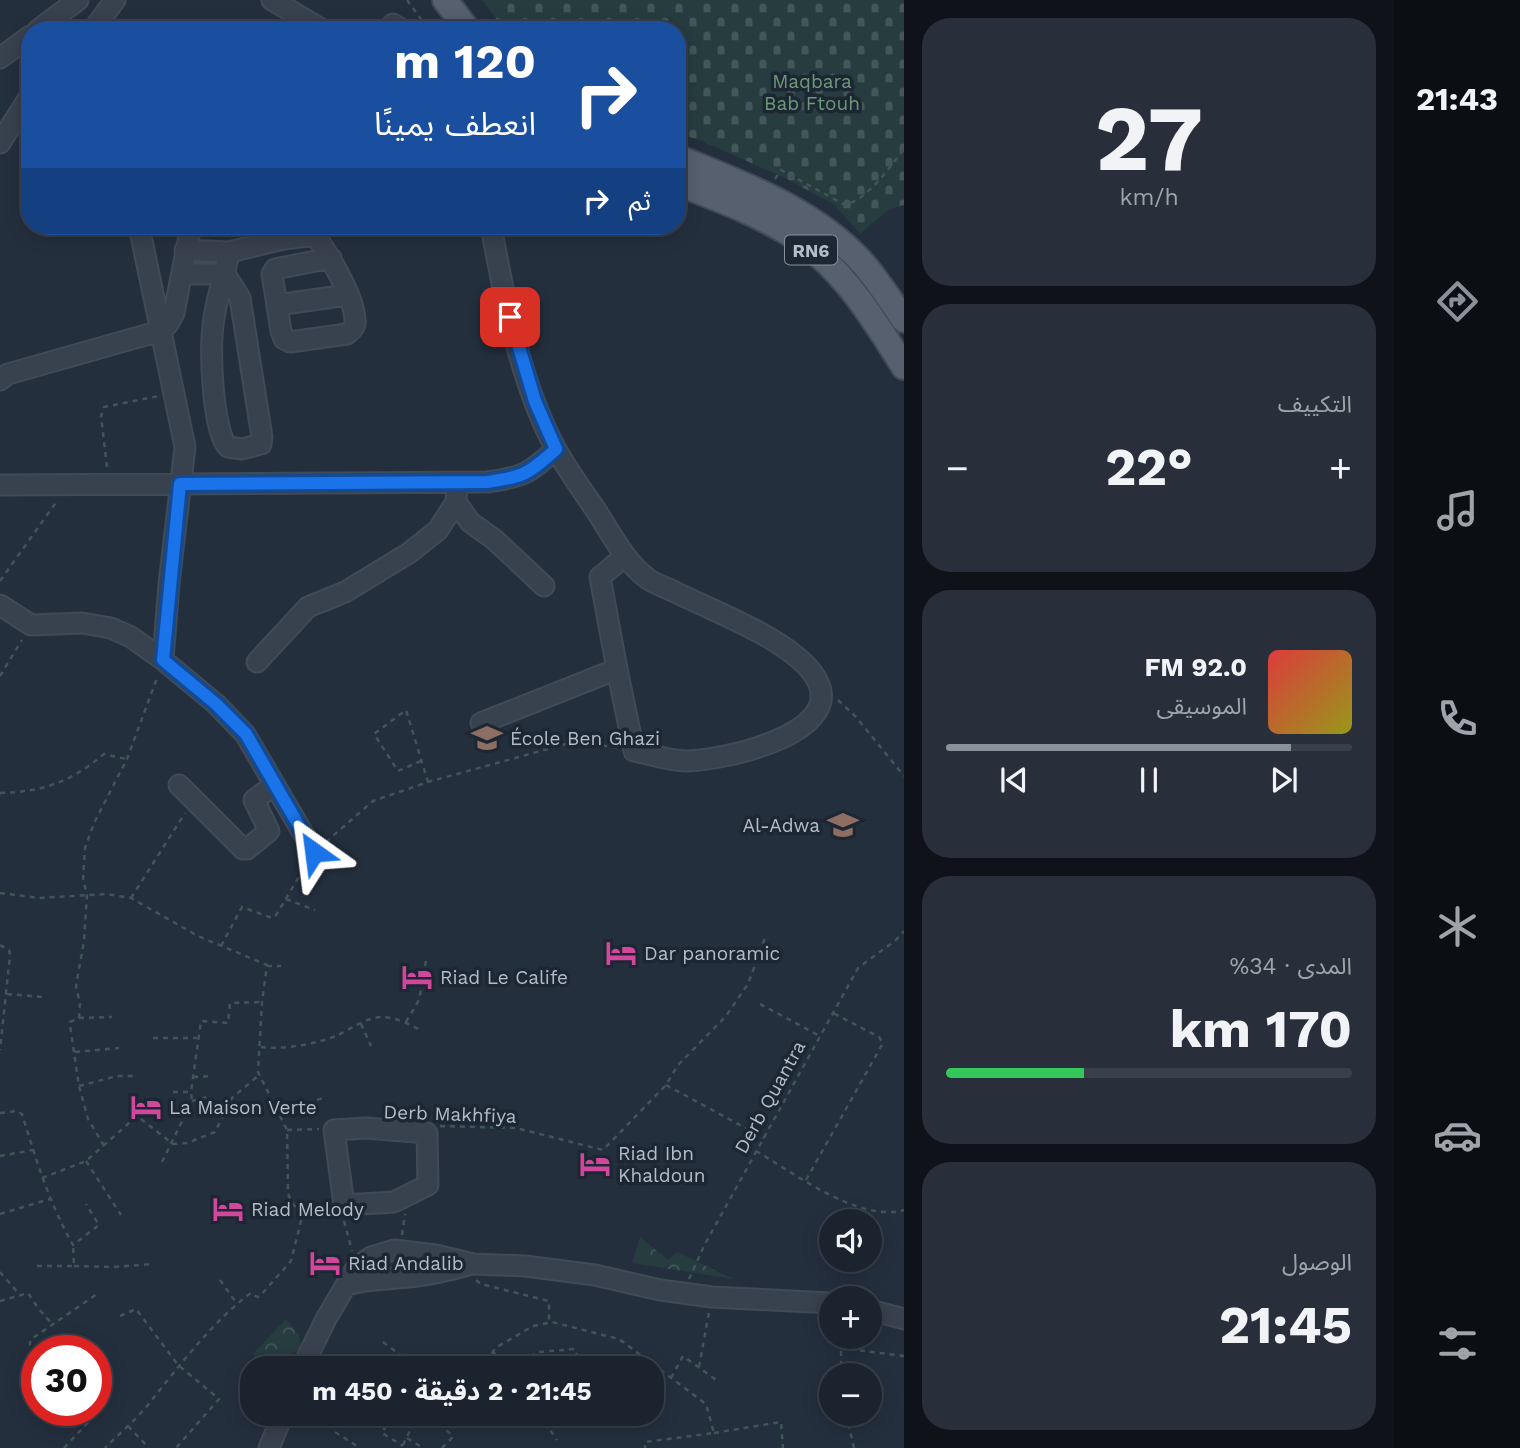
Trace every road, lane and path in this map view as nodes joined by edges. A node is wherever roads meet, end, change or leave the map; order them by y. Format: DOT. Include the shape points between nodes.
graph roads {
  1 [pos="78,0"];
  2 [pos="115,0"];
  3 [pos="272,0"];
  4 [pos="407,0"];
  5 [pos="426,0"];
  6 [pos="445,0"];
  7 [pos="50,21"];
  8 [pos="100,21"];
  9 [pos="308,21"];
  10 [pos="422,21"];
  11 [pos="441,21"];
  12 [pos="461,21"];
  13 [pos="21,43"];
  14 [pos="0,58"];
  15 [pos="21,110"];
  16 [pos="0,143"];
  17 [pos="904,149"];
  18 [pos="686,162"];
  19 [pos="773,181"];
  20 [pos="686,187"];
  21 [pos="141,235"];
  22 [pos="189,235"];
  23 [pos="493,235"];
  24 [pos="185,250"];
  25 [pos="229,252"];
  26 [pos="331,258"];
  27 [pos="182,274"];
  28 [pos="225,274"];
  29 [pos="347,295"];
  30 [pos="276,305"];
  31 [pos="904,320"];
  32 [pos="160,331"];
  33 [pos="904,367"];
  34 [pos="0,380"];
  35 [pos="175,393"];
  36 [pos="556,449"];
  37 [pos="61,484"];
  38 [pos="109,484"];
  39 [pos="180,484"];
  40 [pos="0,485"];
  41 [pos="457,492"];
  42 [pos="625,556"];
  43 [pos="0,581"];
  44 [pos="544,586"];
  45 [pos="0,605"];
  46 [pos="31,625"];
  47 [pos="163,660"];
  48 [pos="257,662"];
  49 [pos="617,669"];
  50 [pos="0,676"];
  51 [pos="818,681"];
  52 [pos="481,723"];
  53 [pos="634,751"];
  54 [pos="127,760"];
  55 [pos="421,761"];
  56 [pos="904,776"];
  57 [pos="428,782"];
  58 [pos="179,785"];
  59 [pos="274,785"];
  60 [pos="0,793"];
  61 [pos="185,813"];
  62 [pos="314,852"];
  63 [pos="0,893"];
  64 [pos="87,894"];
  65 [pos="131,898"];
  66 [pos="286,899"];
  67 [pos="315,910"];
  68 [pos="904,931"];
  69 [pos="765,938"];
  70 [pos="0,945"];
  71 [pos="221,946"];
  72 [pos="426,960"];
  73 [pos="267,965"];
  74 [pos="281,966"];
  75 [pos="7,994"];
  76 [pos="43,997"];
  77 [pos="262,1002"];
  78 [pos="760,1004"];
  79 [pos="833,1013"];
  80 [pos="112,1017"];
  81 [pos="79,1018"];
  82 [pos="406,1022"];
  83 [pos="361,1024"];
  84 [pos="423,1031"];
  85 [pos="820,1037"];
  86 [pos="153,1038"];
  87 [pos="197,1038"];
  88 [pos="371,1046"];
  89 [pos="261,1047"];
  90 [pos="119,1048"];
  91 [pos="0,1050"];
  92 [pos="75,1052"];
  93 [pos="259,1075"];
  94 [pos="134,1076"];
  95 [pos="213,1076"];
  96 [pos="193,1077"];
  97 [pos="666,1085"];
  98 [pos="79,1086"];
  99 [pos="173,1092"];
  100 [pos="191,1092"];
  101 [pos="208,1097"];
  102 [pos="323,1098"];
  103 [pos="192,1101"];
  104 [pos="279,1112"];
  105 [pos="0,1113"];
  106 [pos="432,1127"];
  107 [pos="320,1129"];
  108 [pos="287,1130"];
  109 [pos="764,1138"];
  110 [pos="173,1143"];
  111 [pos="104,1146"];
  112 [pos="33,1150"];
  113 [pos="756,1151"];
  114 [pos="0,1156"];
  115 [pos="86,1161"];
  116 [pos="162,1162"];
  117 [pos="42,1178"];
  118 [pos="806,1180"];
  119 [pos="341,1182"];
  120 [pos="50,1199"];
  121 [pos="86,1204"];
  122 [pos="342,1209"];
  123 [pos="904,1210"];
  124 [pos="0,1214"];
  125 [pos="121,1215"];
  126 [pos="302,1217"];
  127 [pos="73,1245"];
  128 [pos="397,1252"];
  129 [pos="153,1264"];
  130 [pos="473,1264"];
  131 [pos="37,1266"];
  132 [pos="74,1266"];
  133 [pos="0,1272"];
  134 [pos="400,1277"];
  135 [pos="220,1280"];
  136 [pos="347,1285"];
  137 [pos="682,1293"];
  138 [pos="97,1294"];
  139 [pos="20,1295"];
  140 [pos="712,1297"];
  141 [pos="0,1301"];
  142 [pos="819,1302"];
  143 [pos="237,1304"];
  144 [pos="882,1313"];
  145 [pos="120,1316"];
  146 [pos="904,1319"];
  147 [pos="549,1323"];
  148 [pos="53,1325"];
  149 [pos="38,1335"];
  150 [pos="383,1342"];
  151 [pos="848,1349"];
  152 [pos="493,1350"];
  153 [pos="308,1356"];
  154 [pos="402,1356"];
  155 [pos="488,1356"];
  156 [pos="496,1356"];
  157 [pos="532,1356"];
  158 [pos="577,1356"];
  159 [pos="904,1356"];
  160 [pos="178,1365"];
  161 [pos="699,1367"];
  162 [pos="671,1378"];
  163 [pos="719,1382"];
  164 [pos="85,1426"];
  165 [pos="128,1426"];
  166 [pos="279,1426"];
  167 [pos="380,1426"];
  168 [pos="412,1426"];
  169 [pos="443,1426"];
  170 [pos="547,1426"];
  171 [pos="848,1426"];
  172 [pos="335,1432"];
  173 [pos="714,1433"];
  174 [pos="407,1438"];
  175 [pos="557,1440"];
  176 [pos="402,1447"];
  177 [pos="64,1448"];
  178 [pos="105,1448"];
  179 [pos="149,1448"];
  180 [pos="176,1448"];
  181 [pos="269,1448"];
  182 [pos="360,1448"];
  183 [pos="423,1448"];
  184 [pos="442,1448"];
  185 [pos="645,1448"];
  186 [pos="783,1448"];
  187 [pos="853,1448"];
  1 -- 7 [label="street"];
  2 -- 8 [label="street"];
  3 -- 9 [label="street"];
  4 -- 10 [label="path"];
  5 -- 11 [label="main road"];
  6 -- 12 [label="main road"];
  13 -- 14 [label="street"];
  15 -- 16 [label="street"];
  17 -- 19 [label="path" via="870,189 845,205 781,170"];
  18 -- 31 [label="main road, RN6" via="806,215 859,260"];
  20 -- 33 [label="main road, RN6" via="761,218 821,258 866,306"];
  21 -- 32 [label="street"];
  22 -- 24 [label="street"];
  23 -- 36 [label="street" via="504,298 535,401"];
  24 -- 25 [label="street"];
  24 -- 27 [label="street"];
  25 -- 26 [label="street" via="314,235"];
  25 -- 28 [label="street"];
  26 -- 29 [label="street"];
  26 -- 30 [label="street" via="275,269"];
  27 -- 28 [label="street"];
  27 -- 32 [label="street" via="174,313"];
  28 -- 28 [label="street" via="213,324 212,376 221,435 228,447 242,449 261,444 262,437 240,298"];
  29 -- 30 [label="street"];
  29 -- 30 [label="street" via="356,322 347,334 290,342 284,339"];
  32 -- 34 [label="street"];
  32 -- 35 [label="street"];
  35 -- 38 [label="path" via="104,407 101,416"];
  35 -- 39 [label="street" via="185,447"];
  36 -- 41 [label="street" via="533,470 516,478"];
  36 -- 42 [label="street"];
  37 -- 38 [label="street"];
  37 -- 40 [label="street"];
  37 -- 43 [label="path" via="57,502"];
  38 -- 39 [label="street"];
  39 -- 41 [label="street"];
  39 -- 47 [label="street"];
  41 -- 44 [label="street" via="470,522"];
  41 -- 48 [label="street" via="438,530 410,553 345,592 308,607"];
  42 -- 49 [label="street" via="600,577"];
  42 -- 51 [label="street" via="649,579 803,660"];
  45 -- 46 [label="street"];
  46 -- 47 [label="street" via="97,624 131,637"];
  46 -- 50 [label="path"];
  47 -- 54 [label="path"];
  47 -- 59 [label="street" via="246,734"];
  49 -- 52 [label="street"];
  49 -- 53 [label="street"];
  51 -- 53 [label="street" via="820,706 811,721 790,735 748,750 683,762"];
  51 -- 56 [label="path" via="856,717"];
  53 -- 57 [label="path" via="566,744"];
  54 -- 60 [label="path" via="104,754 60,784"];
  54 -- 64 [label="path" via="85,848"];
  55 -- 55 [label="path" via="406,710 374,734 398,771"];
  55 -- 57 [label="path"];
  57 -- 62 [label="path" via="373,801"];
  58 -- 59 [label="street" via="247,849 269,831 254,800"];
  59 -- 62 [label="street"];
  61 -- 65 [label="path"];
  62 -- 66 [label="path"];
  63 -- 64 [label="path" via="39,898"];
  64 -- 65 [label="path"];
  64 -- 81 [label="path" via="76,986"];
  65 -- 71 [label="path"];
  66 -- 67 [label="path"];
  66 -- 71 [label="path" via="273,918 240,908"];
  68 -- 79 [label="path, Derb Quantra" via="858,968"];
  69 -- 97 [label="path" via="748,984"];
  70 -- 75 [label="path" via="10,955"];
  71 -- 73 [label="path"];
  72 -- 82 [label="path" via="419,1000"];
  73 -- 74 [label="path"];
  73 -- 77 [label="path"];
  75 -- 76 [label="path"];
  75 -- 91 [label="path"];
  77 -- 87 [label="path" via="230,1003 228,1023 201,1021"];
  77 -- 89 [label="path"];
  78 -- 85 [label="path"];
  79 -- 85 [label="path, Derb Quantra"];
  79 -- 118 [label="path" via="883,1043"];
  80 -- 81 [label="path"];
  81 -- 92 [label="path" via="70,1022"];
  82 -- 83 [label="path" via="381,1017"];
  82 -- 84 [label="path"];
  83 -- 88 [label="path"];
  83 -- 89 [label="path" via="310,1044"];
  85 -- 109 [label="path, Derb Quantra"];
  86 -- 87 [label="path"];
  87 -- 96 [label="path"];
  89 -- 93 [label="path"];
  90 -- 92 [label="path"];
  92 -- 98 [label="path"];
  93 -- 104 [label="path"];
  93 -- 110 [label="path" via="232,1098 217,1131 187,1143"];
  94 -- 98 [label="path"];
  95 -- 96 [label="path"];
  96 -- 100 [label="path"];
  97 -- 106 [label="path, Derb Makhfiya" via="603,1150 516,1128"];
  97 -- 109 [label="path"];
  98 -- 111 [label="path" via="88,1119"];
  99 -- 100 [label="path"];
  100 -- 103 [label="path"];
  101 -- 103 [label="path"];
  102 -- 104 [label="path"];
  103 -- 110 [label="path"];
  104 -- 108 [label="path"];
  105 -- 112 [label="path" via="22,1114"];
  107 -- 108 [label="path"];
  108 -- 126 [label="path" via="289,1199"];
  109 -- 113 [label="path, Derb Quantra"];
  110 -- 111 [label="path" via="136,1116"];
  110 -- 116 [label="path"];
  111 -- 115 [label="path"];
  112 -- 114 [label="path"];
  112 -- 117 [label="path"];
  113 -- 118 [label="path"];
  113 -- 137 [label="path, Derb Quantra"];
  115 -- 117 [label="path"];
  115 -- 125 [label="path"];
  117 -- 120 [label="path"];
  118 -- 123 [label="path" via="839,1200 877,1212"];
  119 -- 119 [label="street" via="334,1130 427,1133 428,1185 394,1202 344,1205"];
  120 -- 124 [label="path"];
  120 -- 127 [label="path"];
  121 -- 127 [label="path" via="99,1226"];
  122 -- 126 [label="path"];
  126 -- 143 [label="path" via="291,1261 260,1296 251,1293"];
  127 -- 132 [label="path"];
  128 -- 130 [label="street"];
  128 -- 134 [label="street" via="411,1261"];
  128 -- 136 [label="street" via="363,1262"];
  129 -- 132 [label="path"];
  130 -- 134 [label="street"];
  130 -- 137 [label="street" via="595,1275"];
  130 -- 147 [label="path" via="474,1277 481,1284 549,1300"];
  131 -- 132 [label="path"];
  133 -- 139 [label="path"];
  134 -- 136 [label="street"];
  135 -- 143 [label="path"];
  136 -- 153 [label="street"];
  137 -- 140 [label="street"];
  138 -- 148 [label="path"];
  139 -- 141 [label="path"];
  139 -- 148 [label="path" via="28,1293"];
  140 -- 142 [label="street"];
  140 -- 161 [label="path"];
  143 -- 160 [label="path"];
  144 -- 146 [label="street"];
  145 -- 160 [label="path" via="136,1308"];
  147 -- 152 [label="path" via="525,1330"];
  147 -- 162 [label="path" via="619,1339"];
  148 -- 149 [label="path"];
  150 -- 154 [label="path"];
  151 -- 159 [label="path"];
  152 -- 155 [label="path"];
  152 -- 156 [label="path"];
  157 -- 158 [label="path" via="575,1349"];
  160 -- 165 [label="path"];
  160 -- 180 [label="path" via="219,1399"];
  161 -- 162 [label="path" via="683,1356"];
  161 -- 163 [label="path"];
  162 -- 173 [label="path" via="706,1404"];
  164 -- 177 [label="path"];
  165 -- 178 [label="path"];
  165 -- 179 [label="path"];
  166 -- 181 [label="street"];
  167 -- 176 [label="path"];
  168 -- 174 [label="path"];
  169 -- 184 [label="path" via="453,1437"];
  170 -- 175 [label="path"];
  171 -- 187 [label="path"];
  172 -- 182 [label="path"];
  173 -- 185 [label="path" via="645,1442"];
  173 -- 186 [label="path" via="780,1422"];
  174 -- 176 [label="path"];
  174 -- 183 [label="path"];
}
